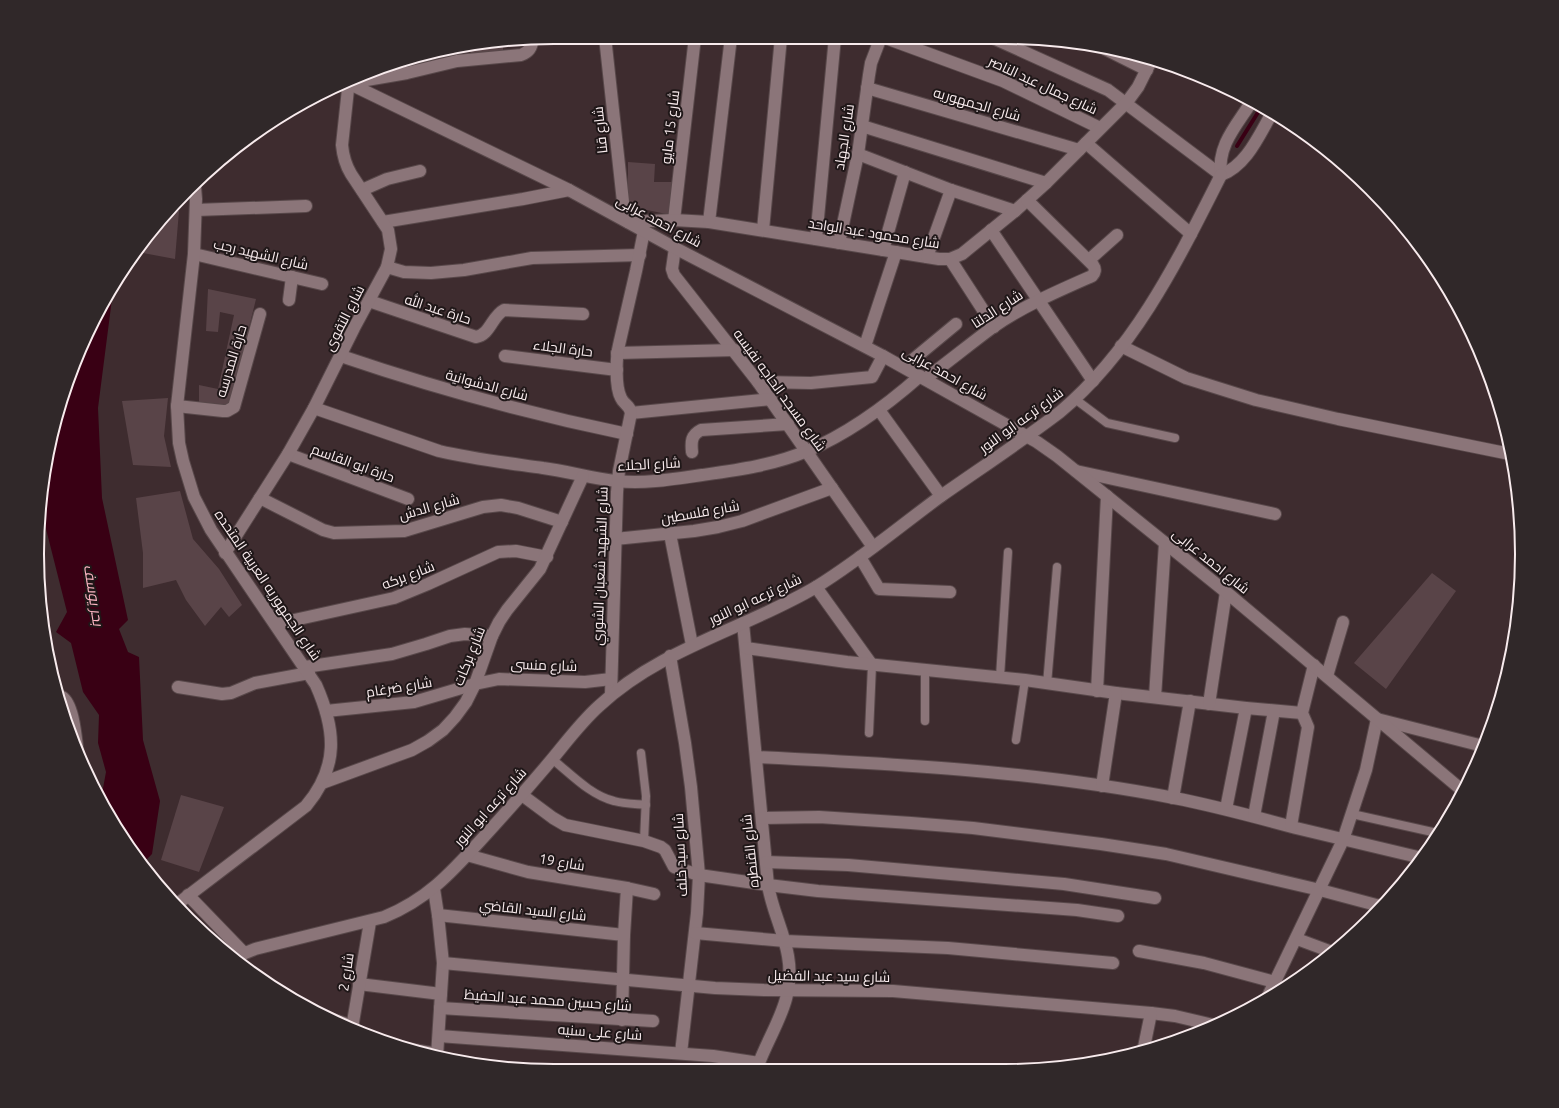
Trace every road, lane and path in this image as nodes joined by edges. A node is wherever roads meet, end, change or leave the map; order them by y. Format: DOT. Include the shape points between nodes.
graph roads {
  1 [pos="607,44"];
  2 [pos="694,44"];
  3 [pos="730,44"];
  4 [pos="780,44"];
  5 [pos="834,44"];
  6 [pos="879,44"];
  7 [pos="902,44"];
  8 [pos="1007,44"];
  9 [pos="531,45"];
  10 [pos="1136,61"];
  11 [pos="1149,66"];
  12 [pos="370,79"];
  13 [pos="354,85"];
  14 [pos="347,88"];
  15 [pos="867,88"];
  16 [pos="1126,102"];
  17 [pos="1249,106"];
  18 [pos="1269,118"];
  19 [pos="862,126"];
  20 [pos="1100,128"];
  21 [pos="1083,146"];
  22 [pos="858,154"];
  23 [pos="420,171"];
  24 [pos="905,172"];
  25 [pos="1221,175"];
  26 [pos="1046,183"];
  27 [pos="362,190"];
  28 [pos="569,190"];
  29 [pos="951,190"];
  30 [pos="195,191"];
  31 [pos="1027,200"];
  32 [pos="306,206"];
  33 [pos="196,210"];
  34 [pos="1015,211"];
  35 [pos="674,220"];
  36 [pos="626,221"];
  37 [pos="383,222"];
  38 [pos="710,222"];
  39 [pos="763,230"];
  40 [pos="991,230"];
  41 [pos="644,231"];
  42 [pos="1191,234"];
  43 [pos="1117,235"];
  44 [pos="816,239"];
  45 [pos="839,243"];
  46 [pos="675,248"];
  47 [pos="883,250"];
  48 [pos="896,252"];
  49 [pos="194,254"];
  50 [pos="640,256"];
  51 [pos="927,257"];
  52 [pos="950,259"];
  53 [pos="1089,260"];
  54 [pos="387,267"];
  55 [pos="292,277"];
  56 [pos="322,284"];
  57 [pos="289,300"];
  58 [pos="1039,300"];
  59 [pos="368,301"];
  60 [pos="260,314"];
  61 [pos="583,314"];
  62 [pos="956,324"];
  63 [pos="994,327"];
  64 [pos="865,346"];
  65 [pos="1121,346"];
  66 [pos="735,350"];
  67 [pos="617,353"];
  68 [pos="341,356"];
  69 [pos="505,356"];
  70 [pos="883,356"];
  71 [pos="904,367"];
  72 [pos="617,370"];
  73 [pos="923,378"];
  74 [pos="1093,381"];
  75 [pos="758,382"];
  76 [pos="1075,399"];
  77 [pos="771,400"];
  78 [pos="177,406"];
  79 [pos="314,408"];
  80 [pos="879,410"];
  81 [pos="631,413"];
  82 [pos="788,424"];
  83 [pos="627,434"];
  84 [pos="1027,436"];
  85 [pos="1175,438"];
  86 [pos="806,451"];
  87 [pos="692,452"];
  88 [pos="1505,453"];
  89 [pos="288,454"];
  90 [pos="1076,471"];
  91 [pos="583,476"];
  92 [pos="618,481"];
  93 [pos="832,488"];
  94 [pos="941,496"];
  95 [pos="1106,496"];
  96 [pos="260,498"];
  97 [pos="408,499"];
  98 [pos="1275,514"];
  99 [pos="562,522"];
  100 [pos="670,534"];
  101 [pos="616,539"];
  102 [pos="1165,543"];
  103 [pos="873,547"];
  104 [pos="1008,552"];
  105 [pos="225,553"];
  106 [pos="547,556"];
  107 [pos="860,558"];
  108 [pos="1057,566"];
  109 [pos="816,586"];
  110 [pos="950,592"];
  111 [pos="1226,592"];
  112 [pos="1343,622"];
  113 [pos="743,623"];
  114 [pos="276,624"];
  115 [pos="492,636"];
  116 [pos="692,645"];
  117 [pos="746,648"];
  118 [pos="670,656"];
  119 [pos="872,665"];
  120 [pos="1314,665"];
  121 [pos="307,670"];
  122 [pos="925,671"];
  123 [pos="1327,676"];
  124 [pos="1000,678"];
  125 [pos="611,679"];
  126 [pos="1025,680"];
  127 [pos="475,684"];
  128 [pos="1047,684"];
  129 [pos="178,687"];
  130 [pos="1097,691"];
  131 [pos="1116,693"];
  132 [pos="611,695"];
  133 [pos="1155,697"];
  134 [pos="65,700"];
  135 [pos="1190,702"];
  136 [pos="1209,704"];
  137 [pos="1246,708"];
  138 [pos="326,711"];
  139 [pos="1274,711"];
  140 [pos="1302,713"];
  141 [pos="1377,719"];
  142 [pos="925,721"];
  143 [pos="73,723"];
  144 [pos="869,733"];
  145 [pos="1016,740"];
  146 [pos="1478,745"];
  147 [pos="641,753"];
  148 [pos="756,757"];
  149 [pos="552,759"];
  150 [pos="322,783"];
  151 [pos="1102,786"];
  152 [pos="1458,787"];
  153 [pos="522,794"];
  154 [pos="1173,798"];
  155 [pos="646,805"];
  156 [pos="1226,809"];
  157 [pos="1352,814"];
  158 [pos="1254,816"];
  159 [pos="762,818"];
  160 [pos="1291,826"];
  161 [pos="1432,833"];
  162 [pos="1344,840"];
  163 [pos="644,842"];
  164 [pos="467,856"];
  165 [pos="1415,856"];
  166 [pos="766,862"];
  167 [pos="699,874"];
  168 [pos="768,886"];
  169 [pos="627,888"];
  170 [pos="434,889"];
  171 [pos="1320,890"];
  172 [pos="654,894"];
  173 [pos="188,896"];
  174 [pos="1155,898"];
  175 [pos="181,901"];
  176 [pos="1375,905"];
  177 [pos="438,914"];
  178 [pos="1118,916"];
  179 [pos="370,922"];
  180 [pos="695,933"];
  181 [pos="624,935"];
  182 [pos="1297,939"];
  183 [pos="784,941"];
  184 [pos="1326,950"];
  185 [pos="1139,951"];
  186 [pos="244,953"];
  187 [pos="239,955"];
  188 [pos="443,963"];
  189 [pos="1113,963"];
  190 [pos="624,979"];
  191 [pos="1275,982"];
  192 [pos="359,984"];
  193 [pos="689,985"];
  194 [pos="1272,988"];
  195 [pos="788,990"];
  196 [pos="441,994"];
  197 [pos="440,1008"];
  198 [pos="1151,1013"];
  199 [pos="622,1020"];
  200 [pos="653,1021"];
  201 [pos="353,1022"];
  202 [pos="1204,1023"];
  203 [pos="439,1036"];
  204 [pos="1145,1045"];
  205 [pos="437,1050"];
  206 [pos="681,1053"];
  207 [pos="753,1064"];
  208 [pos="759,1064"];
  1 -- 36 [label="street, شارع قنا"];
  2 -- 35 [label="street, شارع 15 مايو"];
  3 -- 38 [label="street"];
  4 -- 39 [label="street"];
  5 -- 44 [label="street"];
  6 -- 15 [label="street, شارع الجهاد" via="871,63"];
  7 -- 20 [label="street, شارع جمال عبد الناصر" via="1003,80"];
  8 -- 16 [label="street" via="1099,85"];
  9 -- 12 [label="street" via="531,49 522,55 457,61"];
  10 -- 11 [label="street"];
  11 -- 16 [label="street, شارع محمود عبد الواحد" via="1138,87"];
  13 -- 28 [label="street, شارع احمد عرابى"];
  14 -- 27 [label="street, شارع التقوى" via="343,156"];
  15 -- 19 [label="street, شارع الجهاد"];
  15 -- 21 [label="street, شارع الجمهوريه"];
  16 -- 20 [label="street, شارع محمود عبد الواحد"];
  16 -- 25 [label="street"];
  17 -- 25 [label="street, شارع ترعه ابو النور" via="1225,143 1221,155"];
  18 -- 25 [label="street" via="1242,161"];
  19 -- 22 [label="street, شارع الجهاد"];
  19 -- 26 [label="street"];
  20 -- 21 [label="street, شارع محمود عبد الواحد"];
  21 -- 26 [label="street, شارع محمود عبد الواحد"];
  21 -- 42 [label="street"];
  22 -- 24 [label="street"];
  22 -- 45 [label="street, شارع الجهاد"];
  23 -- 27 [label="street" via="387,179"];
  24 -- 29 [label="street"];
  24 -- 47 [label="street"];
  25 -- 42 [label="street, شارع ترعه ابو النور"];
  26 -- 31 [label="street, شارع محمود عبد الواحد"];
  27 -- 37 [label="street, شارع التقوى"];
  28 -- 36 [label="street, شارع احمد عرابى"];
  28 -- 37 [label="street"];
  29 -- 34 [label="street"];
  29 -- 51 [label="street"];
  30 -- 33 [label="street, شارع الجمهوريه العربية المتحده"];
  31 -- 34 [label="street, شارع محمود عبد الواحد"];
  31 -- 53 [label="street"];
  32 -- 33 [label="street"];
  33 -- 49 [label="street, شارع الجمهوريه العربية المتحده"];
  34 -- 40 [label="street, شارع محمود عبد الواحد"];
  35 -- 36 [label="street, شارع محمود عبد الواحد"];
  35 -- 38 [label="street, شارع محمود عبد الواحد"];
  36 -- 41 [label="street, شارع احمد عرابى"];
  37 -- 54 [label="street, شارع التقوى" via="391,248"];
  38 -- 39 [label="street, شارع محمود عبد الواحد"];
  39 -- 44 [label="street, شارع محمود عبد الواحد"];
  40 -- 52 [label="street, شارع محمود عبد الواحد" via="958,256"];
  40 -- 58 [label="street"];
  41 -- 46 [label="street, شارع احمد عرابى"];
  41 -- 50 [label="street"];
  42 -- 65 [label="street, شارع ترعه ابو النور" via="1156,297"];
  43 -- 53 [label="street"];
  44 -- 45 [label="street, شارع محمود عبد الواحد"];
  45 -- 47 [label="street, شارع محمود عبد الواحد"];
  46 -- 64 [label="street, شارع احمد عرابى"];
  46 -- 66 [label="street, شارع مسجد الحاجه نفيسه" via="672,269 674,276"];
  47 -- 48 [label="street, شارع محمود عبد الواحد"];
  48 -- 51 [label="street, شارع محمود عبد الواحد"];
  48 -- 64 [label="street"];
  49 -- 55 [label="street, شارع الشهيد رجب"];
  49 -- 78 [label="street, شارع الجمهوريه العربية المتحده"];
  50 -- 54 [label="street" via="532,258 430,273 404,272"];
  50 -- 67 [label="street"];
  51 -- 52 [label="street, شارع محمود عبد الواحد"];
  52 -- 63 [label="street"];
  53 -- 58 [label="street, شارع الدلتا" via="1094,268 1092,276"];
  54 -- 59 [label="street, شارع التقوى"];
  55 -- 56 [label="street, شارع الشهيد رجب"];
  55 -- 57 [label="street"];
  58 -- 63 [label="street, شارع الدلتا"];
  58 -- 74 [label="street"];
  59 -- 61 [label="street, حارة عبد الله" via="476,337 484,333 496,315 504,310"];
  59 -- 68 [label="street, شارع التقوى"];
  60 -- 78 [label="street, حارة المدرسه" via="234,407 223,411"];
  62 -- 71 [label="street"];
  63 -- 73 [label="street, شارع الدلتا"];
  64 -- 70 [label="street, شارع احمد عرابى"];
  65 -- 74 [label="street, شارع ترعه ابو النور"];
  65 -- 88 [label="street" via="1186,378 1256,400"];
  66 -- 67 [label="street"];
  66 -- 75 [label="street, شارع مسجد الحاجه نفيسه"];
  67 -- 72 [label="street"];
  68 -- 79 [label="street, شارع التقوى"];
  68 -- 83 [label="street, شارع الدشوانية" via="462,395"];
  69 -- 72 [label="street, حارة الجلاء"];
  70 -- 71 [label="street, شارع احمد عرابى"];
  70 -- 75 [label="street" via="872,377 811,383"];
  71 -- 73 [label="street, شارع احمد عرابى"];
  72 -- 81 [label="street" via="620,397 629,406"];
  73 -- 80 [label="street, شارع الجلاء"];
  73 -- 84 [label="street, شارع احمد عرابى"];
  74 -- 76 [label="street, شارع ترعه ابو النور"];
  75 -- 77 [label="street, شارع مسجد الحاجه نفيسه"];
  76 -- 84 [label="street, شارع ترعه ابو النور"];
  76 -- 85 [label="lane" via="1107,423"];
  77 -- 81 [label="street"];
  77 -- 82 [label="street, شارع مسجد الحاجه نفيسه"];
  78 -- 105 [label="street, شارع الجمهوريه العربية المتحده" via="179,443 188,479 202,514"];
  79 -- 89 [label="street, شارع التقوى"];
  79 -- 91 [label="street, شارع الجلاء" via="439,451"];
  80 -- 86 [label="street, شارع الجلاء" via="832,439"];
  80 -- 94 [label="street"];
  81 -- 83 [label="street, شارع الشهيد شعبان الشوري"];
  82 -- 86 [label="street, شارع مسجد الحاجه نفيسه"];
  82 -- 87 [label="street" via="701,430 692,438"];
  83 -- 92 [label="street, شارع الشهيد شعبان الشوري"];
  84 -- 90 [label="street, شارع احمد عرابى"];
  84 -- 94 [label="street, شارع ترعه ابو النور"];
  86 -- 92 [label="street, شارع الجلاء" via="770,463 733,470 649,481"];
  86 -- 93 [label="street, شارع مسجد الحاجه نفيسه"];
  89 -- 96 [label="street, شارع التقوى"];
  89 -- 97 [label="street, حارة ابو القاسم"];
  90 -- 95 [label="street, شارع احمد عرابى"];
  90 -- 98 [label="street"];
  91 -- 92 [label="street, شارع الجلاء"];
  91 -- 99 [label="street, شارع بركات"];
  92 -- 101 [label="street, شارع الشهيد شعبان الشوري"];
  93 -- 100 [label="street, شارع فلسطين" via="742,521"];
  93 -- 103 [label="street, شارع مسجد الحاجه نفيسه"];
  94 -- 103 [label="street, شارع ترعه ابو النور"];
  95 -- 102 [label="street, شارع احمد عرابى"];
  95 -- 130 [label="street"];
  96 -- 99 [label="street, شارع الدش" via="334,533 404,531 483,507 501,505"];
  96 -- 105 [label="street, شارع التقوى"];
  99 -- 106 [label="street, شارع بركات"];
  100 -- 101 [label="street, شارع فلسطين"];
  100 -- 116 [label="street"];
  101 -- 125 [label="street, شارع الشهيد شعبان الشوري"];
  102 -- 111 [label="street, شارع احمد عرابى"];
  102 -- 133 [label="street"];
  103 -- 107 [label="street, شارع ترعه ابو النور"];
  104 -- 124 [label="lane"];
  105 -- 114 [label="street, شارع الجمهوريه العربية المتحده"];
  106 -- 114 [label="street, شارع بركه" via="516,551 498,552 394,598"];
  106 -- 115 [label="street, شارع بركات" via="532,581 507,610"];
  107 -- 109 [label="street, شارع ترعه ابو النور"];
  107 -- 110 [label="street" via="879,589"];
  108 -- 128 [label="lane"];
  109 -- 113 [label="street, شارع ترعه ابو النور"];
  109 -- 119 [label="street"];
  111 -- 120 [label="street, شارع احمد عرابى"];
  111 -- 136 [label="street"];
  112 -- 123 [label="street"];
  113 -- 116 [label="street, شارع ترعه ابو النور"];
  113 -- 117 [label="street, شارع القنطره"];
  114 -- 121 [label="street, شارع الجمهوريه العربية المتحده"];
  115 -- 121 [label="street" via="450,636 392,654"];
  115 -- 127 [label="street, شارع بركات"];
  116 -- 118 [label="street, شارع ترعه ابو النور"];
  117 -- 119 [label="street"];
  117 -- 148 [label="street, شارع القنطره"];
  118 -- 132 [label="street, شارع ترعه ابو النور" via="636,676"];
  118 -- 167 [label="street, شارع سيد خلف" via="686,750"];
  119 -- 122 [label="street"];
  119 -- 144 [label="lane"];
  120 -- 123 [label="street, شارع احمد عرابى"];
  120 -- 140 [label="street"];
  121 -- 129 [label="street" via="255,683 231,693 222,694"];
  121 -- 138 [label="street, شارع الجمهوريه العربية المتحده"];
  122 -- 124 [label="street"];
  122 -- 142 [label="lane"];
  123 -- 141 [label="street, شارع احمد عرابى"];
  124 -- 126 [label="street"];
  125 -- 127 [label="street, شارع منسى" via="585,682 507,679"];
  125 -- 132 [label="street, شارع الشهيد شعبان الشوري"];
  126 -- 128 [label="street"];
  126 -- 145 [label="lane"];
  127 -- 138 [label="street, شارع ضرغام" via="414,702"];
  127 -- 150 [label="street, شارع بركات" via="455,717 428,741 412,750"];
  128 -- 130 [label="street"];
  130 -- 131 [label="street"];
  131 -- 133 [label="street"];
  131 -- 151 [label="street"];
  132 -- 149 [label="street, شارع ترعه ابو النور" via="585,720"];
  133 -- 135 [label="street"];
  134 -- 143 [label="street"];
  135 -- 136 [label="street"];
  135 -- 154 [label="street"];
  136 -- 137 [label="street"];
  137 -- 139 [label="street"];
  137 -- 156 [label="street"];
  138 -- 150 [label="street, شارع الجمهوريه العربية المتحده" via="332,748 329,766"];
  139 -- 140 [label="street"];
  139 -- 158 [label="street"];
  140 -- 160 [label="street" via="1308,727"];
  141 -- 146 [label="street"];
  141 -- 152 [label="street, شارع احمد عرابى"];
  141 -- 157 [label="street" via="1366,770"];
  147 -- 155 [label="lane"];
  148 -- 151 [label="street" via="1011,774"];
  148 -- 159 [label="street, شارع القنطره"];
  149 -- 153 [label="street, شارع ترعه ابو النور"];
  149 -- 155 [label="lane" via="591,791 603,797"];
  150 -- 173 [label="street, شارع الجمهوريه العربية المتحده" via="315,795 296,815"];
  151 -- 154 [label="street"];
  153 -- 163 [label="street" via="565,825"];
  153 -- 164 [label="street, شارع ترعه ابو النور"];
  154 -- 156 [label="street"];
  155 -- 163 [label="lane"];
  156 -- 158 [label="street"];
  157 -- 161 [label="lane"];
  157 -- 162 [label="street"];
  158 -- 160 [label="street"];
  159 -- 166 [label="street, شارع القنطره"];
  159 -- 171 [label="street" via="819,817 973,828 1101,844 1166,854"];
  160 -- 162 [label="street"];
  162 -- 165 [label="street"];
  162 -- 171 [label="street"];
  163 -- 167 [label="street" via="664,848 674,867"];
  164 -- 169 [label="street, شارع 19" via="528,872"];
  164 -- 170 [label="street, شارع ترعه ابو النور"];
  166 -- 168 [label="street, شارع القنطره"];
  166 -- 174 [label="street" via="978,876 1064,884"];
  167 -- 168 [label="street"];
  167 -- 180 [label="street, شارع سيد خلف"];
  168 -- 178 [label="street"];
  168 -- 183 [label="street, شارع القنطره"];
  169 -- 172 [label="street, شارع 19"];
  169 -- 181 [label="street"];
  170 -- 177 [label="street"];
  170 -- 179 [label="street, شارع ترعه ابو النور" via="410,906"];
  171 -- 176 [label="street"];
  171 -- 182 [label="street"];
  173 -- 175 [label="street, شارع الجمهوريه العربية المتحده"];
  173 -- 186 [label="street"];
  177 -- 181 [label="street, شارع السيد القاضي"];
  177 -- 188 [label="street"];
  179 -- 186 [label="street, شارع ترعه ابو النور"];
  179 -- 192 [label="street, شارع 2"];
  180 -- 183 [label="street"];
  180 -- 193 [label="street, شارع سيد خلف"];
  181 -- 190 [label="street"];
  182 -- 184 [label="street"];
  182 -- 191 [label="street"];
  183 -- 189 [label="street" via="948,948"];
  183 -- 195 [label="street, شارع القنطره" via="788,957"];
  185 -- 191 [label="street" via="1204,963"];
  186 -- 187 [label="street, شارع ترعه ابو النور"];
  188 -- 190 [label="street, شارع سيد عبد الفضيل"];
  188 -- 196 [label="street"];
  190 -- 193 [label="street, شارع سيد عبد الفضيل"];
  190 -- 199 [label="street"];
  191 -- 194 [label="street"];
  192 -- 196 [label="street"];
  192 -- 201 [label="street, شارع 2"];
  193 -- 195 [label="street, شارع سيد عبد الفضيل"];
  193 -- 206 [label="street, شارع سيد خلف"];
  195 -- 198 [label="street, شارع سيد عبد الفضيل" via="893,991"];
  195 -- 208 [label="street, شارع القنطره" via="782,1014"];
  196 -- 197 [label="street"];
  197 -- 199 [label="street, شارع حسين محمد عبد الحفيظ"];
  197 -- 203 [label="street"];
  198 -- 202 [label="street, شارع سيد عبد الفضيل"];
  198 -- 204 [label="street"];
  199 -- 200 [label="street, شارع حسين محمد عبد الحفيظ"];
  203 -- 205 [label="street"];
  203 -- 206 [label="street, شارع على سنيه"];
  206 -- 207 [label="street, شارع على سنيه" via="740,1059"];
}
